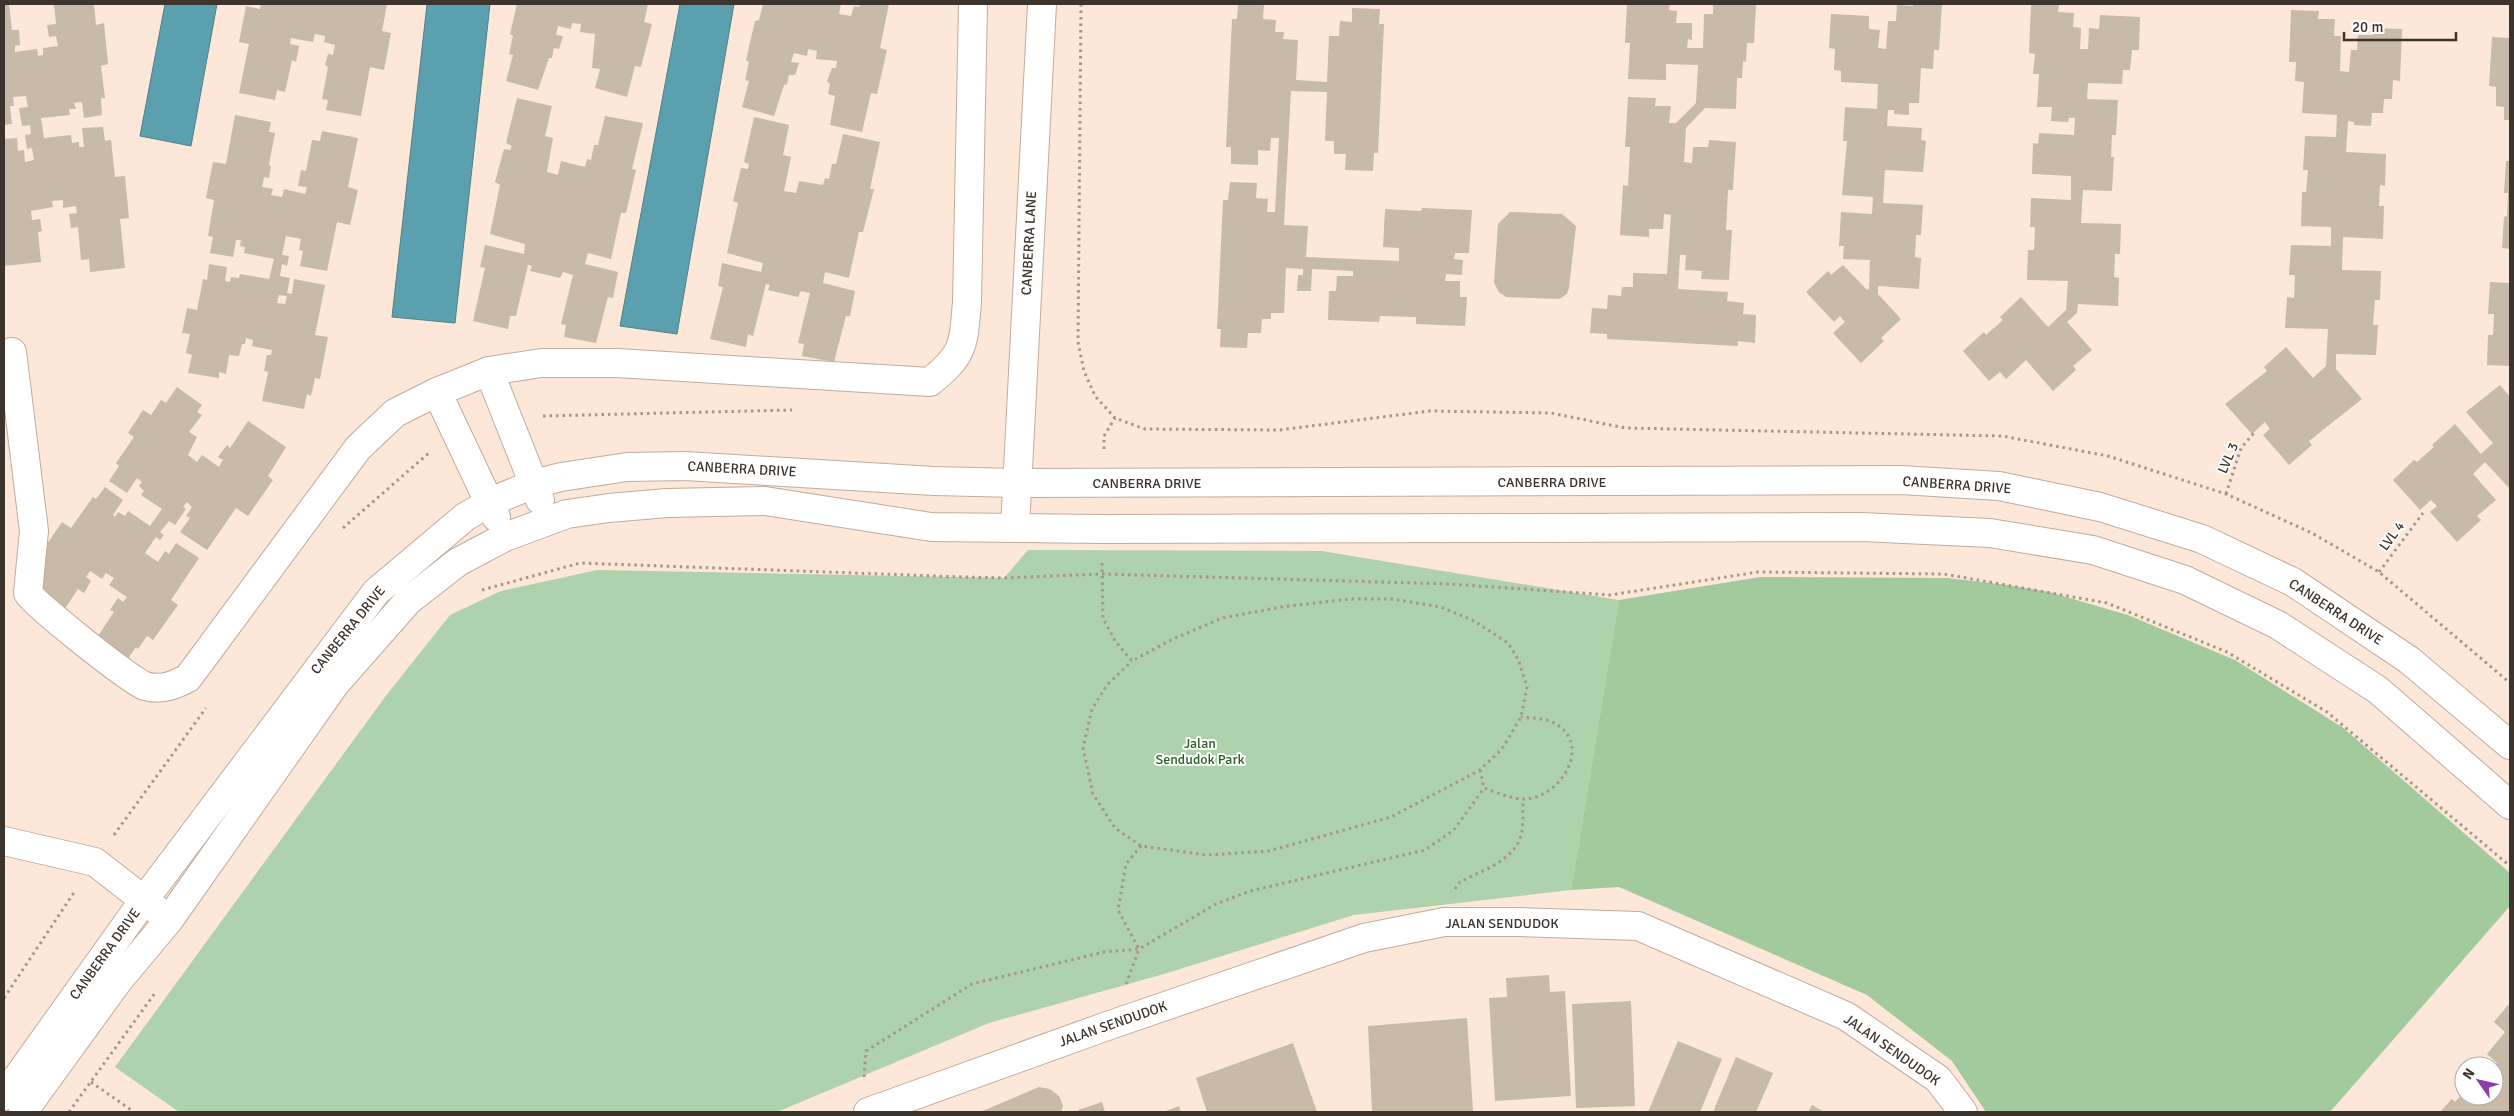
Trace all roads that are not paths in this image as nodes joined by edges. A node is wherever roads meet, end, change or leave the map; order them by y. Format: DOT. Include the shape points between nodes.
graph roads {
  1 [pos="973,4"];
  2 [pos="1042,4"];
  3 [pos="12,352"];
  4 [pos="489,371"];
  5 [pos="437,392"];
  6 [pos="1017,483"];
  7 [pos="534,484"];
  8 [pos="490,502"];
  9 [pos="548,521"];
  10 [pos="1015,528"];
  11 [pos="505,537"];
  12 [pos="2510,745"];
  13 [pos="2510,805"];
  14 [pos="4,841"];
  15 [pos="144,900"];
  16 [pos="169,920"];
  17 [pos="866,1099"];
  18 [pos="20,1103"];
  19 [pos="1963,1112"];
  1 -- 4 [label="street" via="967,302 963,344 950,366 930,382 617,363 541,363"];
  2 -- 6 [label="street, CANBERRA LANE"];
  3 -- 5 [label="street" via="34,531 28,593 52,616 144,686 170,688 188,678 358,448 395,413"];
  4 -- 5 [label="street"];
  4 -- 7 [label="street"];
  5 -- 8 [label="street"];
  6 -- 7 [label="street, CANBERRA DRIVE" via="685,466 627,467"];
  6 -- 10 [label="street, CANBERRA LANE"];
  6 -- 12 [label="street, CANBERRA DRIVE" via="1901,480 1999,486 2100,507 2202,539 2293,582 2409,660"];
  7 -- 8 [label="street, CANBERRA DRIVE"];
  7 -- 9 [label="street"];
  8 -- 11 [label="street"];
  8 -- 15 [label="street, CANBERRA DRIVE" via="465,517 376,592"];
  9 -- 10 [label="street, CANBERRA DRIVE" via="567,514 609,508 765,501 931,527"];
  9 -- 11 [label="street, CANBERRA DRIVE"];
  10 -- 13 [label="street, CANBERRA DRIVE" via="1861,527 1990,533 2093,550 2185,580 2278,625 2378,690"];
  11 -- 16 [label="street, CANBERRA DRIVE" via="458,562 408,601 341,677"];
  14 -- 15 [label="street" via="95,862"];
  15 -- 16 [label="street"];
  15 -- 18 [label="street, CANBERRA DRIVE"];
  16 -- 18 [label="street, CANBERRA DRIVE"];
  17 -- 19 [label="street, JALAN SENDUDOK" via="1110,1025 1364,938 1444,922 1515,922 1638,926 1846,1016 1938,1079"];
}
